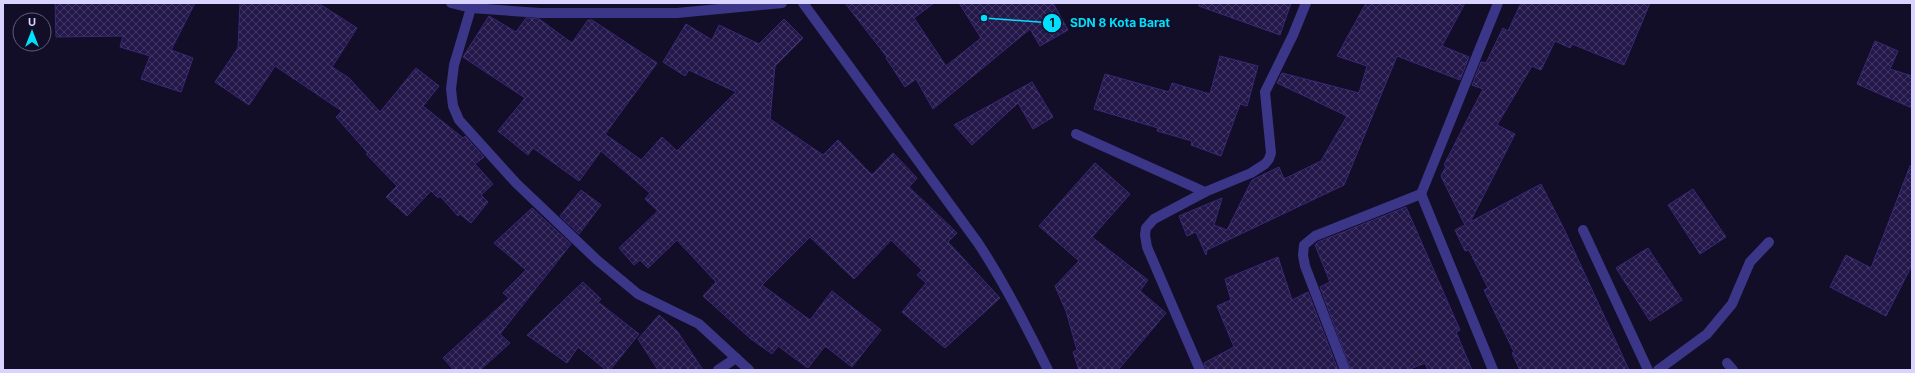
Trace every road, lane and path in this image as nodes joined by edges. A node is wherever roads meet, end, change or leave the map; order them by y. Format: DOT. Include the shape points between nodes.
graph roads {
  1 [pos="451,3"];
  2 [pos="782,3"];
  3 [pos="803,3"];
  4 [pos="1306,3"];
  5 [pos="1498,3"];
  6 [pos="471,8"];
  7 [pos="1076,134"];
  8 [pos="1205,192"];
  9 [pos="1421,194"];
  10 [pos="1583,230"];
  11 [pos="1769,242"];
  12 [pos="736,358"];
  13 [pos="718,370"];
  14 [pos="749,370"];
  15 [pos="1048,370"];
  16 [pos="1200,370"];
  17 [pos="1345,370"];
  18 [pos="1493,370"];
  19 [pos="1648,370"];
  20 [pos="1658,370"];
  1 -- 6 [label="street"];
  2 -- 6 [label="street" via="677,13 540,13"];
  3 -- 15 [label="street" via="978,243 1021,316"];
  4 -- 8 [label="street" via="1265,92 1271,153 1269,159 1251,173"];
  5 -- 9 [label="street"];
  6 -- 12 [label="street" via="454,64 451,89 453,106 459,120 516,182 597,260 638,294 700,324"];
  7 -- 8 [label="street"];
  8 -- 16 [label="street" via="1154,220 1146,228 1145,235 1147,247"];
  9 -- 17 [label="street" via="1315,236 1304,245 1305,266"];
  9 -- 18 [label="street"];
  10 -- 19 [label="street"];
  11 -- 20 [label="street" via="1750,262 1732,304 1707,334"];
  12 -- 13 [label="street"];
  12 -- 14 [label="street"];
}
